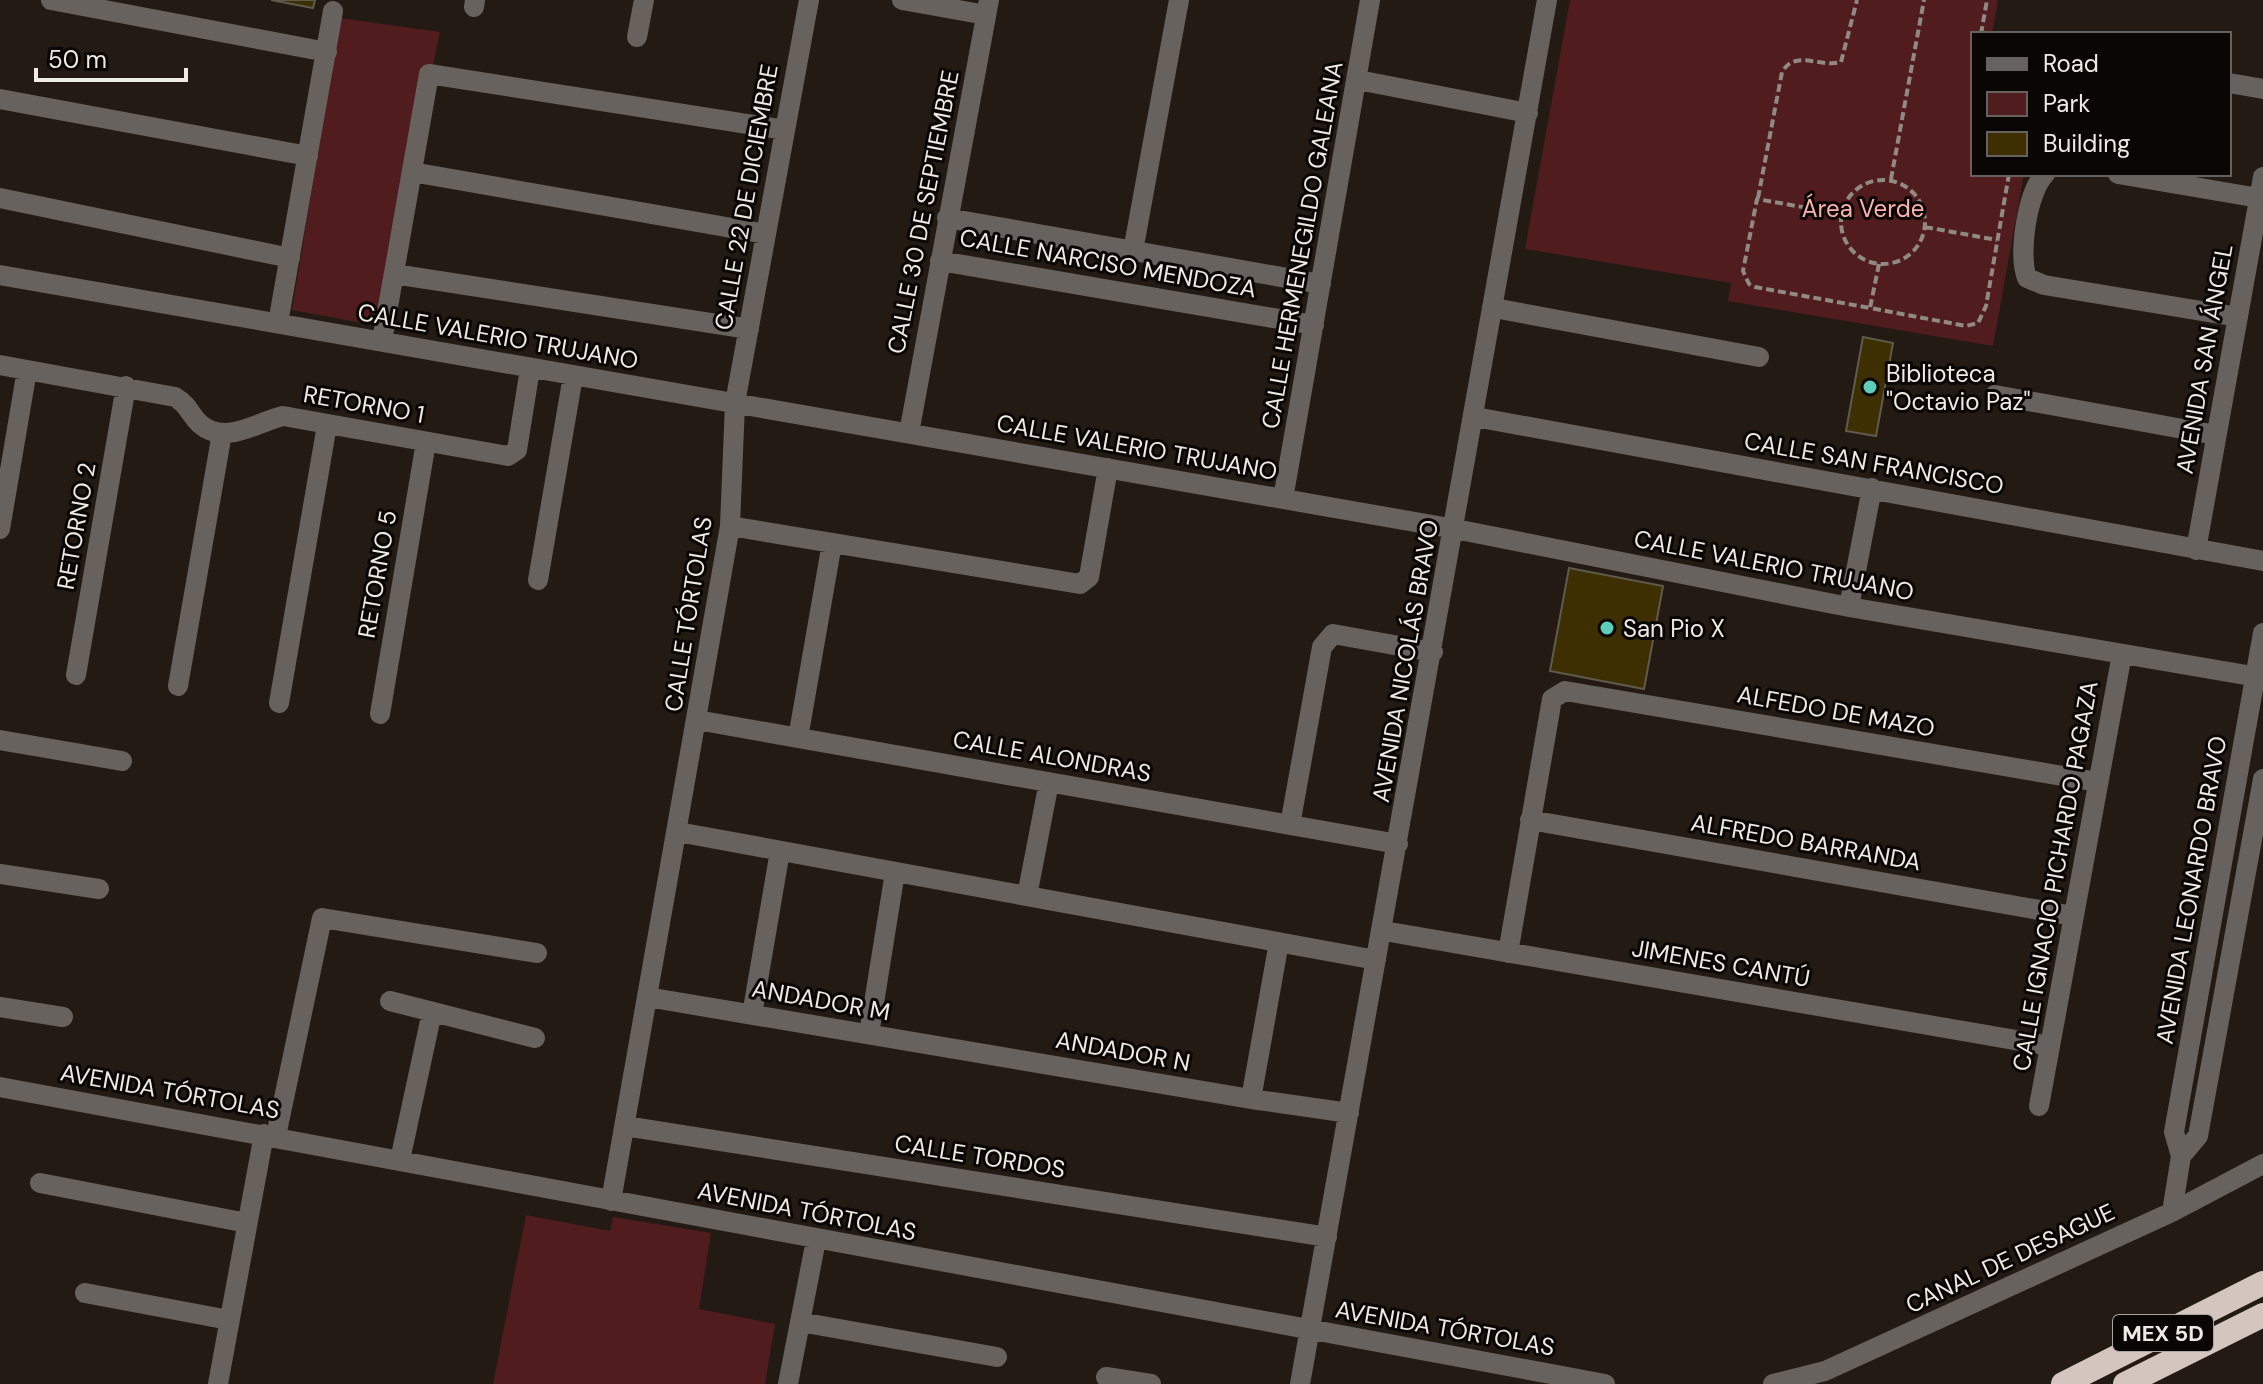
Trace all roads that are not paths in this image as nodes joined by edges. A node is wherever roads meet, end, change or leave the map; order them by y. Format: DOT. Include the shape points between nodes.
graph roads {
  1 [pos="51,0"];
  2 [pos="644,0"];
  3 [pos="809,0"];
  4 [pos="902,0"];
  5 [pos="1179,0"];
  6 [pos="1370,0"];
  7 [pos="1547,0"];
  8 [pos="988,7"];
  9 [pos="333,11"];
  10 [pos="637,37"];
  11 [pos="327,52"];
  12 [pos="1358,80"];
  13 [pos="2231,83"];
  14 [pos="2263,89"];
  15 [pos="0,99"];
  16 [pos="1528,113"];
  17 [pos="785,130"];
  18 [pos="308,156"];
  19 [pos="412,172"];
  20 [pos="2043,176"];
  21 [pos="2138,176"];
  22 [pos="2261,188"];
  23 [pos="0,198"];
  24 [pos="947,218"];
  25 [pos="766,234"];
  26 [pos="1133,251"];
  27 [pos="290,258"];
  28 [pos="940,261"];
  29 [pos="394,274"];
  30 [pos="0,275"];
  31 [pos="1321,284"];
  32 [pos="1494,308"];
  33 [pos="2238,317"];
  34 [pos="278,323"];
  35 [pos="1314,325"];
  36 [pos="749,329"];
  37 [pos="382,341"];
  38 [pos="1759,357"];
  39 [pos="0,365"];
  40 [pos="530,369"];
  41 [pos="27,370"];
  42 [pos="573,376"];
  43 [pos="126,386"];
  44 [pos="1995,395"];
  45 [pos="735,403"];
  46 [pos="1475,417"];
  47 [pos="327,425"];
  48 [pos="222,433"];
  49 [pos="909,433"];
  50 [pos="2216,435"];
  51 [pos="426,442"];
  52 [pos="1108,468"];
  53 [pos="1872,488"];
  54 [pos="1283,499"];
  55 [pos="730,526"];
  56 [pos="0,529"];
  57 [pos="1455,529"];
  58 [pos="832,543"];
  59 [pos="2196,550"];
  60 [pos="2263,561"];
  61 [pos="538,580"];
  62 [pos="1849,607"];
  63 [pos="2263,633"];
  64 [pos="1433,652"];
  65 [pos="2122,654"];
  66 [pos="76,675"];
  67 [pos="2259,677"];
  68 [pos="178,686"];
  69 [pos="279,703"];
  70 [pos="380,714"];
  71 [pos="697,720"];
  72 [pos="798,738"];
  73 [pos="0,740"];
  74 [pos="122,761"];
  75 [pos="2263,779"];
  76 [pos="1049,782"];
  77 [pos="2098,782"];
  78 [pos="1530,820"];
  79 [pos="1290,825"];
  80 [pos="678,832"];
  81 [pos="1398,844"];
  82 [pos="780,851"];
  83 [pos="895,872"];
  84 [pos="0,874"];
  85 [pos="99,889"];
  86 [pos="1027,896"];
  87 [pos="2073,916"];
  88 [pos="1384,931"];
  89 [pos="1279,942"];
  90 [pos="537,953"];
  91 [pos="1508,953"];
  92 [pos="1376,960"];
  93 [pos="647,997"];
  94 [pos="390,1001"];
  95 [pos="0,1007"];
  96 [pos="432,1012"];
  97 [pos="752,1015"];
  98 [pos="63,1017"];
  99 [pos="869,1034"];
  100 [pos="535,1038"];
  101 [pos="2050,1046"];
  102 [pos="986,1054"];
  103 [pos="0,1087"];
  104 [pos="1251,1099"];
  105 [pos="2039,1106"];
  106 [pos="1349,1113"];
  107 [pos="625,1126"];
  108 [pos="270,1135"];
  109 [pos="2181,1156"];
  110 [pos="400,1160"];
  111 [pos="2263,1164"];
  112 [pos="40,1183"];
  113 [pos="611,1201"];
  114 [pos="2172,1212"];
  115 [pos="247,1223"];
  116 [pos="1327,1237"];
  117 [pos="816,1240"];
  118 [pos="2263,1283"];
  119 [pos="85,1293"];
  120 [pos="2263,1315"];
  121 [pos="229,1320"];
  122 [pos="800,1322"];
  123 [pos="1310,1330"];
  124 [pos="997,1357"];
  125 [pos="1106,1377"];
  126 [pos="218,1384"];
  127 [pos="788,1384"];
  128 [pos="1151,1384"];
  129 [pos="1300,1384"];
  130 [pos="1605,1384"];
  131 [pos="1773,1384"];
  132 [pos="2063,1384"];
  133 [pos="2125,1384"];
  1 -- 11 [label="street"];
  2 -- 10 [label="street"];
  3 -- 17 [label="street, CALLE 22 DE DICIEMBRE"];
  4 -- 8 [label="street"];
  5 -- 26 [label="street"];
  6 -- 12 [label="street, CALLE HERMENEGILDO GALEANA"];
  7 -- 16 [label="street, AVENIDA NICOLÁS BRAVO"];
  8 -- 24 [label="street, CALLE 30 DE SEPTIEMBRE"];
  9 -- 11 [label="street"];
  11 -- 18 [label="street"];
  12 -- 16 [label="street"];
  12 -- 31 [label="street, CALLE HERMENEGILDO GALEANA"];
  13 -- 14 [label="street"];
  15 -- 18 [label="street"];
  16 -- 32 [label="street, AVENIDA NICOLÁS BRAVO"];
  17 -- 19 [label="street" via="429,74"];
  17 -- 25 [label="street, CALLE 22 DE DICIEMBRE"];
  18 -- 27 [label="street"];
  19 -- 25 [label="street"];
  19 -- 29 [label="street"];
  20 -- 33 [label="street" via="2035,184 2021,262 2027,278"];
  21 -- 22 [label="street"];
  22 -- 33 [label="street, AVENIDA SAN ÁNGEL"];
  23 -- 27 [label="street"];
  24 -- 26 [label="street, CALLE NARCISO MENDOZA"];
  24 -- 28 [label="street, CALLE 30 DE SEPTIEMBRE"];
  25 -- 36 [label="street, CALLE 22 DE DICIEMBRE"];
  26 -- 31 [label="street, CALLE NARCISO MENDOZA"];
  27 -- 34 [label="street"];
  28 -- 35 [label="street, CALLE NARCISO MENDOZA"];
  28 -- 49 [label="street, CALLE 30 DE SEPTIEMBRE"];
  29 -- 36 [label="street"];
  29 -- 37 [label="street"];
  30 -- 34 [label="street, CALLE VALERIO TRUJANO"];
  31 -- 35 [label="street, CALLE HERMENEGILDO GALEANA"];
  32 -- 38 [label="street"];
  32 -- 46 [label="street, AVENIDA NICOLÁS BRAVO"];
  33 -- 50 [label="street, AVENIDA SAN ÁNGEL"];
  34 -- 37 [label="street, CALLE VALERIO TRUJANO"];
  35 -- 54 [label="street, CALLE HERMENEGILDO GALEANA"];
  36 -- 45 [label="street, CALLE 22 DE DICIEMBRE"];
  37 -- 40 [label="street, CALLE VALERIO TRUJANO"];
  39 -- 41 [label="street"];
  40 -- 42 [label="street, CALLE VALERIO TRUJANO"];
  40 -- 51 [label="street, RETORNO 1" via="517,450 508,456"];
  41 -- 43 [label="street"];
  41 -- 56 [label="street"];
  42 -- 45 [label="street, CALLE VALERIO TRUJANO"];
  42 -- 61 [label="street"];
  43 -- 48 [label="street" via="175,397 189,406 200,424"];
  43 -- 66 [label="street, RETORNO 2"];
  44 -- 50 [label="street"];
  45 -- 49 [label="street, CALLE VALERIO TRUJANO"];
  45 -- 55 [label="street, CALLE TÓRTOLAS"];
  46 -- 53 [label="street, CALLE SAN FRANCISCO"];
  46 -- 57 [label="street, AVENIDA NICOLÁS BRAVO"];
  47 -- 48 [label="street, RETORNO 1" via="283,416 242,432"];
  47 -- 51 [label="street, RETORNO 1"];
  47 -- 69 [label="street"];
  48 -- 68 [label="street"];
  49 -- 52 [label="street, CALLE VALERIO TRUJANO"];
  50 -- 59 [label="street, AVENIDA SAN ÁNGEL"];
  51 -- 70 [label="street, RETORNO 5"];
  52 -- 54 [label="street, CALLE VALERIO TRUJANO"];
  52 -- 58 [label="street" via="1089,577 1080,584"];
  53 -- 59 [label="street, CALLE SAN FRANCISCO"];
  53 -- 62 [label="street"];
  54 -- 57 [label="street, CALLE VALERIO TRUJANO"];
  55 -- 58 [label="street"];
  55 -- 71 [label="street, CALLE TÓRTOLAS"];
  57 -- 62 [label="street, CALLE VALERIO TRUJANO"];
  57 -- 64 [label="street, AVENIDA NICOLÁS BRAVO"];
  58 -- 72 [label="street"];
  59 -- 60 [label="street, CALLE SAN FRANCISCO"];
  62 -- 65 [label="street, CALLE VALERIO TRUJANO"];
  63 -- 67 [label="street, AVENIDA LEONARDO BRAVO"];
  64 -- 79 [label="street" via="1333,634 1322,647"];
  64 -- 81 [label="street, AVENIDA NICOLÁS BRAVO"];
  65 -- 67 [label="street, CALLE VALERIO TRUJANO"];
  65 -- 77 [label="street, CALLE IGNACIO PICHARDO PAGAZA"];
  67 -- 109 [label="street, AVENIDA LEONARDO BRAVO" via="2174,1132"];
  71 -- 72 [label="street, CALLE ALONDRAS"];
  71 -- 80 [label="street, CALLE TÓRTOLAS"];
  72 -- 76 [label="street, CALLE ALONDRAS"];
  73 -- 74 [label="street"];
  75 -- 109 [label="street, AVENIDA LEONARDO BRAVO" via="2198,1136"];
  76 -- 79 [label="street, CALLE ALONDRAS"];
  76 -- 86 [label="street"];
  77 -- 78 [label="street, ALFEDO DE MAZO" via="1565,691 1552,699"];
  77 -- 87 [label="street, CALLE IGNACIO PICHARDO PAGAZA"];
  78 -- 87 [label="street, ALFREDO BARRANDA"];
  78 -- 91 [label="street"];
  79 -- 81 [label="street, CALLE ALONDRAS"];
  80 -- 82 [label="street"];
  80 -- 93 [label="street, CALLE TÓRTOLAS"];
  81 -- 88 [label="street, AVENIDA NICOLÁS BRAVO"];
  82 -- 83 [label="street"];
  82 -- 97 [label="street"];
  83 -- 86 [label="street"];
  83 -- 99 [label="street"];
  84 -- 85 [label="street"];
  86 -- 89 [label="street"];
  87 -- 101 [label="street, CALLE IGNACIO PICHARDO PAGAZA"];
  88 -- 91 [label="street, JIMENES CANTÚ"];
  88 -- 92 [label="street, AVENIDA NICOLÁS BRAVO"];
  89 -- 92 [label="street"];
  89 -- 104 [label="street"];
  90 -- 108 [label="street" via="322,918"];
  91 -- 101 [label="street, JIMENES CANTÚ"];
  92 -- 106 [label="street, AVENIDA NICOLÁS BRAVO"];
  93 -- 97 [label="street, ANDADOR M"];
  93 -- 107 [label="street, CALLE TÓRTOLAS"];
  94 -- 96 [label="street"];
  95 -- 98 [label="street"];
  96 -- 100 [label="street"];
  96 -- 110 [label="street"];
  97 -- 99 [label="street, ANDADOR M"];
  99 -- 102 [label="street, ANDADOR M"];
  101 -- 105 [label="street, CALLE IGNACIO PICHARDO PAGAZA"];
  102 -- 104 [label="street, ANDADOR N"];
  103 -- 108 [label="street, AVENIDA TÓRTOLAS"];
  104 -- 106 [label="street"];
  106 -- 116 [label="street, AVENIDA NICOLÁS BRAVO"];
  107 -- 113 [label="street, CALLE TÓRTOLAS"];
  107 -- 116 [label="street, CALLE TORDOS"];
  108 -- 110 [label="street, AVENIDA TÓRTOLAS"];
  108 -- 115 [label="street"];
  109 -- 114 [label="street, AVENIDA LEONARDO BRAVO"];
  110 -- 113 [label="street, AVENIDA TÓRTOLAS"];
  111 -- 114 [label="street, CANAL DE DESAGUE"];
  112 -- 115 [label="street"];
  113 -- 117 [label="street, AVENIDA TÓRTOLAS"];
  114 -- 131 [label="street, CANAL DE DESAGUE" via="1825,1371"];
  115 -- 121 [label="street"];
  116 -- 123 [label="street, AVENIDA NICOLÁS BRAVO"];
  117 -- 122 [label="street"];
  117 -- 123 [label="street, AVENIDA TÓRTOLAS"];
  118 -- 132 [label="highway, MEX 5D"];
  119 -- 121 [label="street"];
  120 -- 133 [label="highway, MEX 5D"];
  121 -- 126 [label="street"];
  122 -- 124 [label="street"];
  122 -- 127 [label="street"];
  123 -- 129 [label="street, AVENIDA NICOLÁS BRAVO"];
  123 -- 130 [label="street, AVENIDA TÓRTOLAS"];
  125 -- 128 [label="street"];
}
